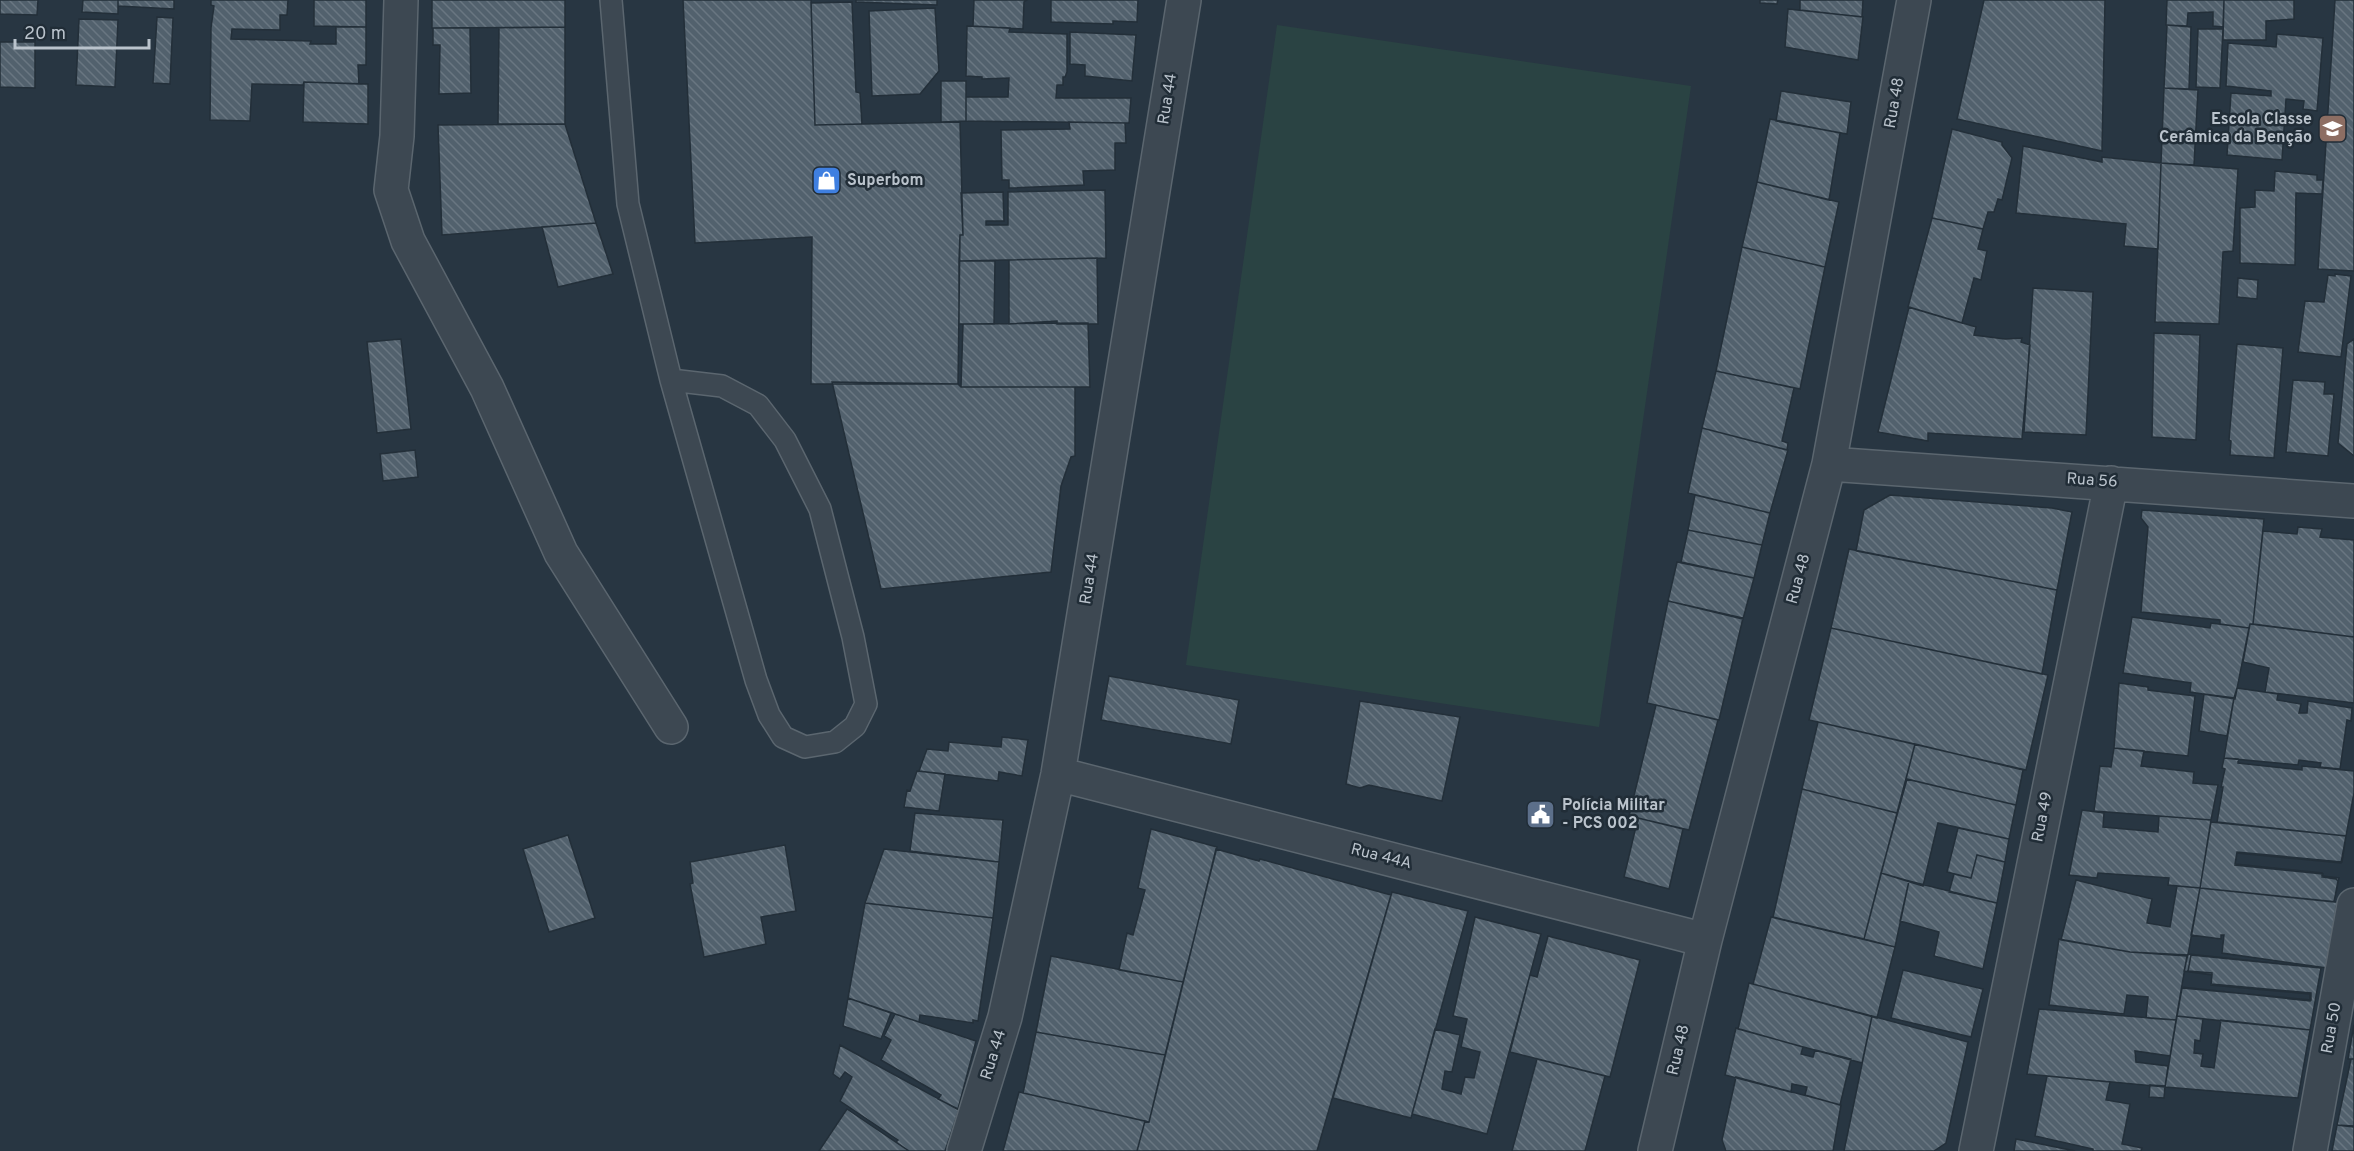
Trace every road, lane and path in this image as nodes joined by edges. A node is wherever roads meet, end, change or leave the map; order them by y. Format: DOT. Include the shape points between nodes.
graph roads {
  1 [pos="401,0"];
  2 [pos="611,0"];
  3 [pos="1184,0"];
  4 [pos="1914,0"];
  5 [pos="671,380"];
  6 [pos="1829,464"];
  7 [pos="2111,483"];
  8 [pos="2354,501"];
  9 [pos="671,727"];
  10 [pos="1058,774"];
  11 [pos="2354,905"];
  12 [pos="1705,940"];
  13 [pos="964,1151"];
  14 [pos="1655,1151"];
  15 [pos="1976,1151"];
  16 [pos="2310,1151"];
  1 -- 9 [label="street" via="397,136 391,190 408,241 487,388 561,553"];
  2 -- 5 [label="lane" via="628,204"];
  3 -- 10 [label="street, Rua 44"];
  4 -- 6 [label="street, Rua 48"];
  5 -- 5 [label="lane" via="769,715 783,737 805,747 835,742 855,726 866,704 820,509 785,440 758,405 722,386"];
  6 -- 7 [label="street, Rua 56"];
  6 -- 12 [label="street, Rua 48"];
  7 -- 8 [label="street, Rua 56"];
  7 -- 15 [label="street, Rua 49"];
  10 -- 12 [label="street, Rua 44A"];
  10 -- 13 [label="street, Rua 44" via="1005,1017"];
  11 -- 16 [label="street, Rua 50"];
  12 -- 14 [label="street, Rua 48"];
}
